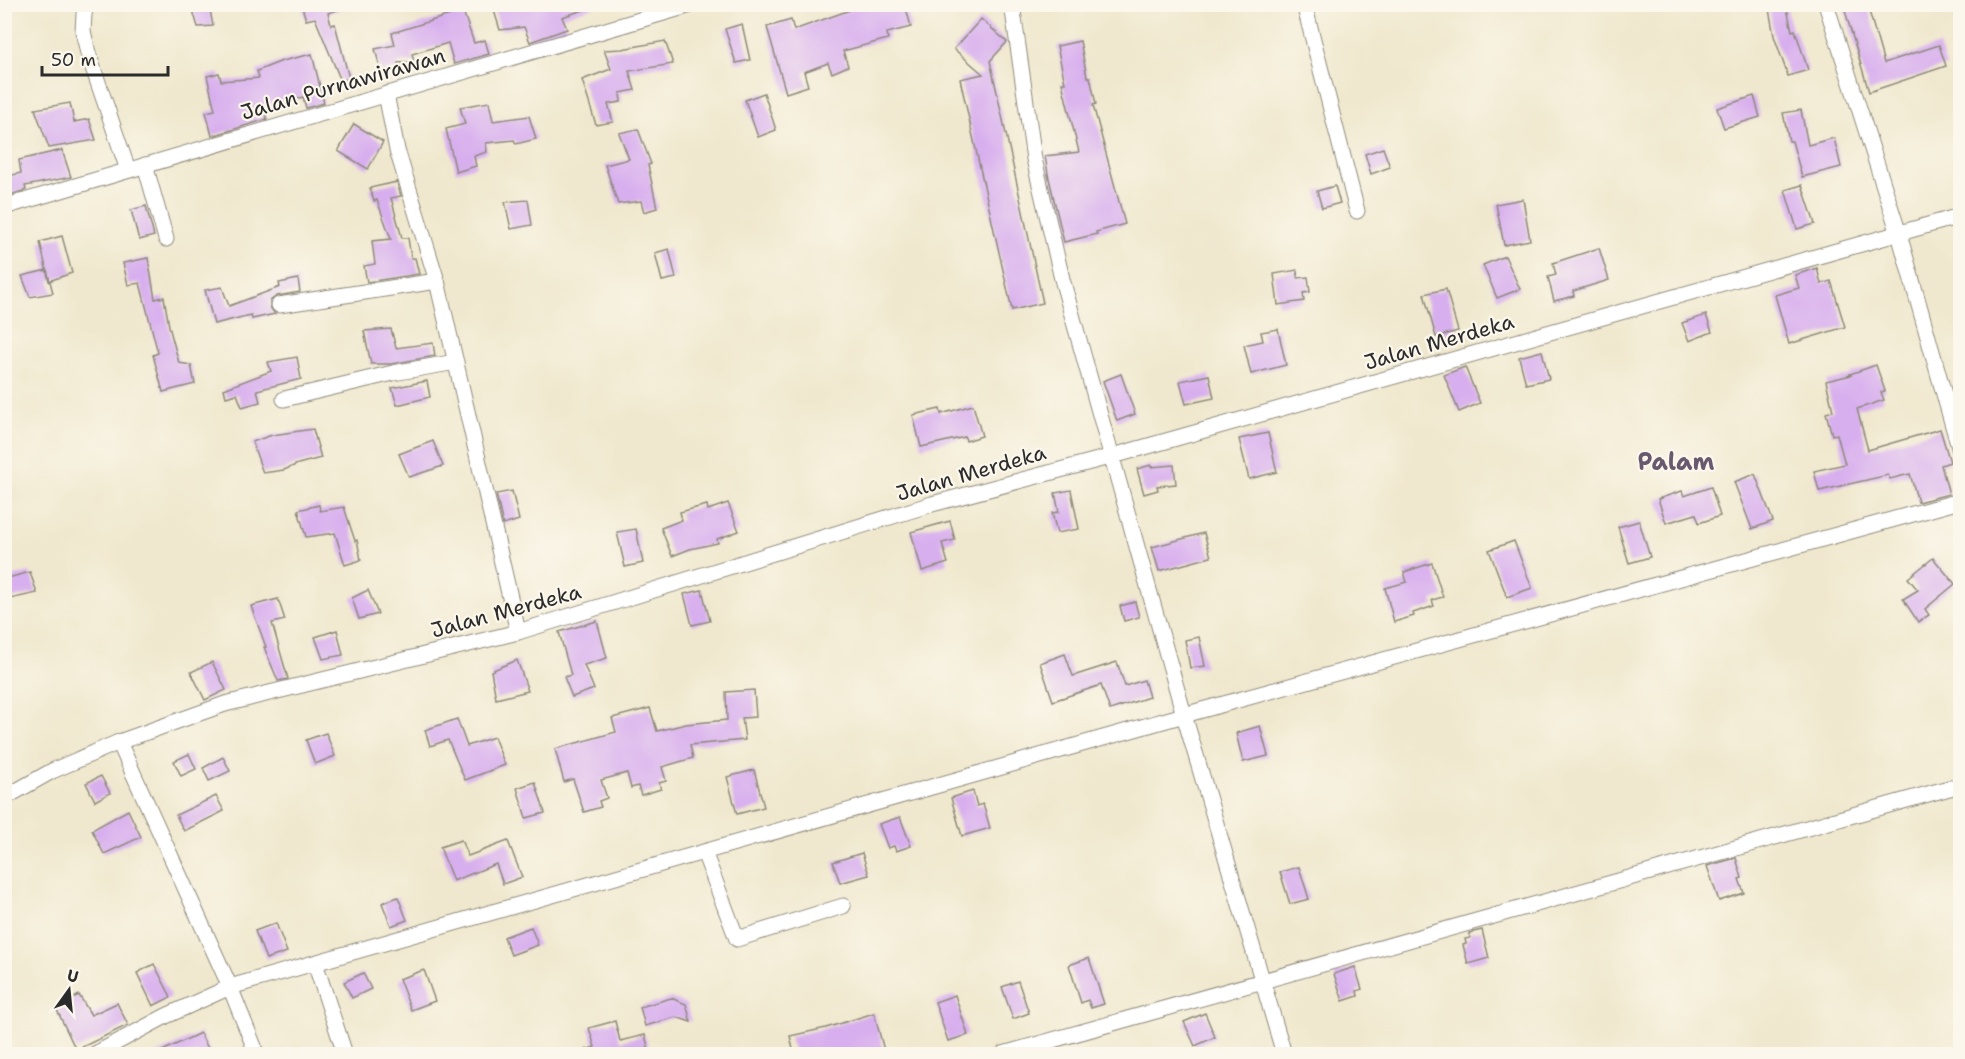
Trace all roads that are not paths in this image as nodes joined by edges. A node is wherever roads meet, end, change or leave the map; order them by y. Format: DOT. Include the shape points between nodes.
graph roads {
  1 [pos="87,4"];
  2 [pos="694,4"];
  3 [pos="1012,4"];
  4 [pos="1304,4"];
  5 [pos="1826,4"];
  6 [pos="386,94"];
  7 [pos="145,165"];
  8 [pos="128,170"];
  9 [pos="4,207"];
  10 [pos="1357,211"];
  11 [pos="1960,216"];
  12 [pos="1899,234"];
  13 [pos="166,239"];
  14 [pos="437,281"];
  15 [pos="279,305"];
  16 [pos="456,362"];
  17 [pos="284,399"];
  18 [pos="1960,451"];
  19 [pos="1113,456"];
  20 [pos="1960,501"];
  21 [pos="518,632"];
  22 [pos="1184,715"];
  23 [pos="119,742"];
  24 [pos="4,779"];
  25 [pos="1960,786"];
  26 [pos="9,796"];
  27 [pos="704,852"];
  28 [pos="843,906"];
  29 [pos="315,963"];
  30 [pos="1263,981"];
  31 [pos="230,987"];
  32 [pos="95,1054"];
  33 [pos="257,1054"];
  34 [pos="345,1054"];
  35 [pos="1003,1054"];
  36 [pos="1284,1054"];
  1 -- 8 [label="street" via="83,31 88,53"];
  2 -- 6 [label="street, Jalan Purnawirawan"];
  3 -- 19 [label="street" via="1034,159 1062,279"];
  4 -- 10 [label="street"];
  5 -- 12 [label="street"];
  6 -- 7 [label="street, Jalan Purnawirawan"];
  6 -- 14 [label="street" via="397,150"];
  7 -- 8 [label="street, Jalan Purnawirawan"];
  7 -- 13 [label="street"];
  8 -- 9 [label="street, Jalan Purnawirawan"];
  11 -- 12 [label="street, Jalan Merdeka"];
  12 -- 18 [label="street"];
  12 -- 19 [label="street, Jalan Merdeka"];
  14 -- 15 [label="street"];
  14 -- 16 [label="street"];
  16 -- 17 [label="street"];
  16 -- 21 [label="street"];
  19 -- 21 [label="street, Jalan Merdeka" via="932,504"];
  19 -- 22 [label="street"];
  20 -- 22 [label="street"];
  21 -- 23 [label="street, Jalan Merdeka" via="225,704"];
  22 -- 27 [label="street"];
  22 -- 30 [label="street"];
  23 -- 26 [label="street, Jalan Merdeka" via="52,771"];
  23 -- 31 [label="street"];
  24 -- 26 [label="street"];
  25 -- 30 [label="street"];
  27 -- 28 [label="street" via="737,939"];
  27 -- 29 [label="street"];
  29 -- 31 [label="street"];
  29 -- 34 [label="street"];
  30 -- 35 [label="street"];
  30 -- 36 [label="street"];
  31 -- 32 [label="street"];
  31 -- 33 [label="street"];
}
